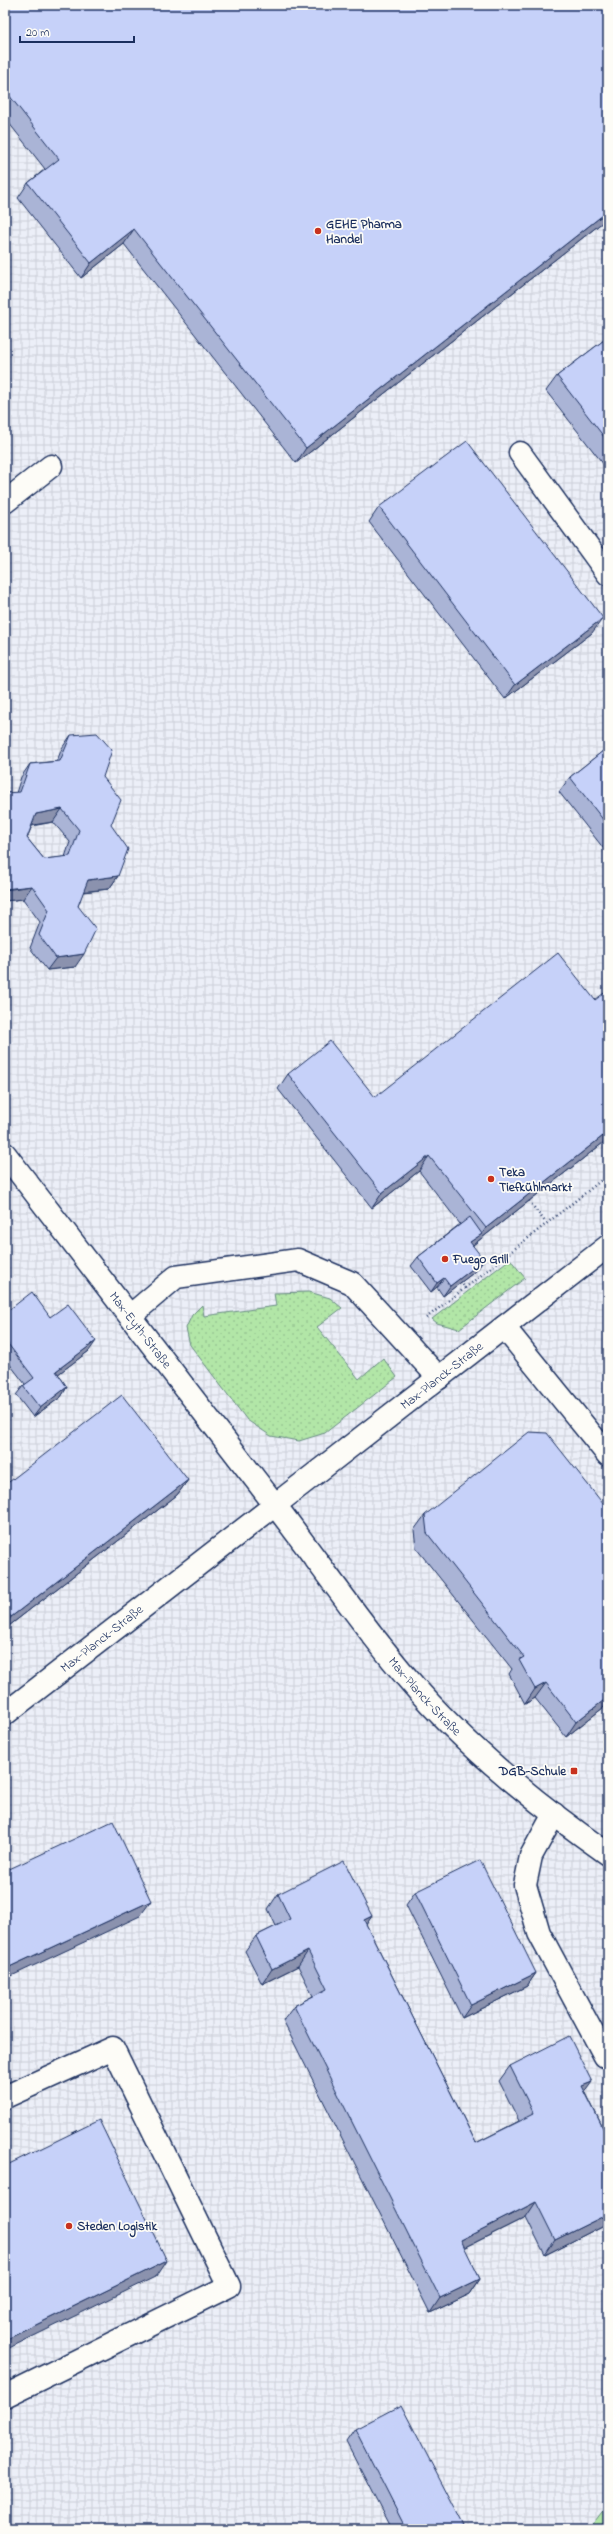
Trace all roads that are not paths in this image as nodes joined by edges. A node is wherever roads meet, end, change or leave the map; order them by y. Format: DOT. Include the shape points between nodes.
graph roads {
  1 [pos="520,453"];
  2 [pos="51,466"];
  3 [pos="5,502"];
  4 [pos="608,574"];
  5 [pos="5,1154"];
  6 [pos="608,1246"];
  7 [pos="130,1316"];
  8 [pos="504,1327"];
  9 [pos="439,1378"];
  10 [pos="608,1455"];
  11 [pos="276,1505"];
  12 [pos="5,1714"];
  13 [pos="554,1814"];
  14 [pos="608,1854"];
  15 [pos="605,2056"];
  16 [pos="5,2097"];
  17 [pos="5,2396"];
  1 -- 4 [label="main road"];
  2 -- 3 [label="main road"];
  5 -- 7 [label="main road, Max-Eyth-Straße"];
  6 -- 8 [label="main road, Max-Planck-Straße"];
  7 -- 9 [label="main road" via="176,1277 298,1260 352,1283"];
  7 -- 11 [label="main road, Max-Eyth-Straße"];
  8 -- 9 [label="main road, Max-Planck-Straße"];
  8 -- 10 [label="main road"];
  9 -- 11 [label="main road, Max-Planck-Straße"];
  11 -- 12 [label="main road, Max-Planck-Straße"];
  11 -- 13 [label="main road, Max-Planck-Straße" via="408,1679 453,1728 492,1764"];
  13 -- 14 [label="main road, Max-Planck-Straße"];
  13 -- 15 [label="main road" via="531,1856 525,1885 539,1933"];
  16 -- 17 [label="main road" via="112,2048 229,2286"];
}
